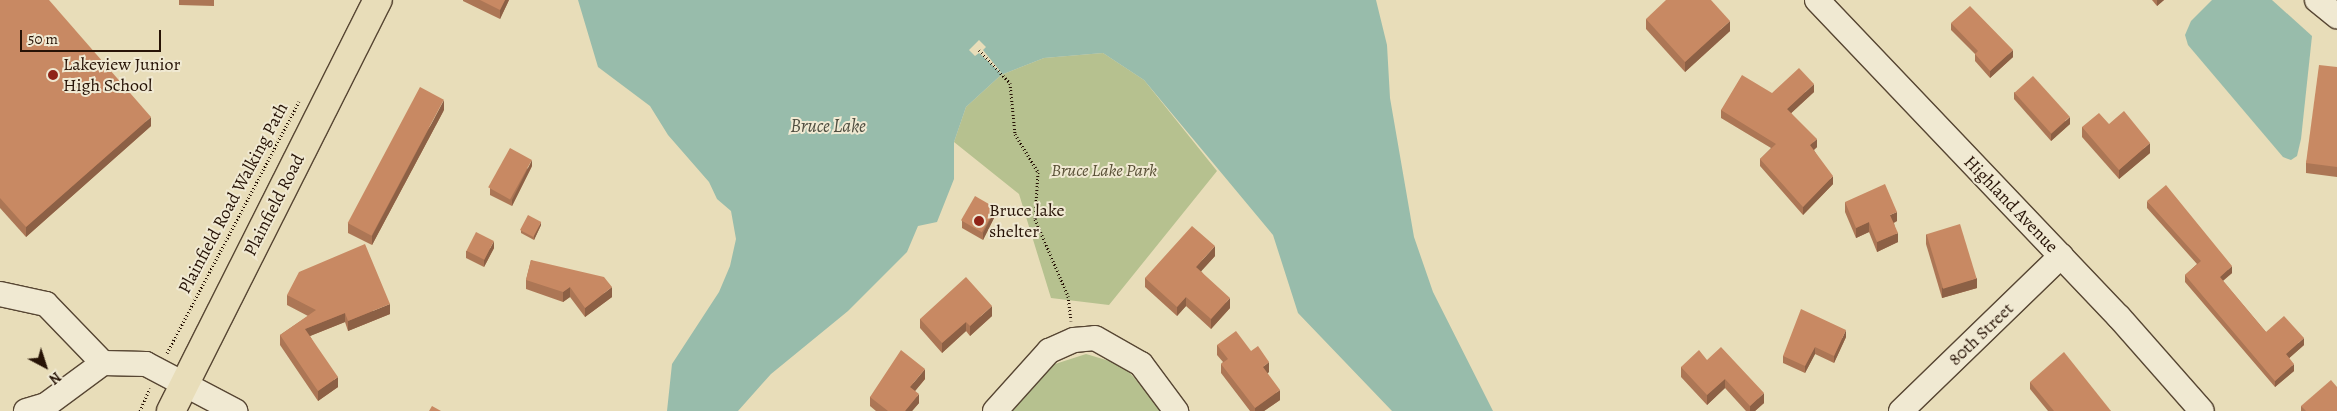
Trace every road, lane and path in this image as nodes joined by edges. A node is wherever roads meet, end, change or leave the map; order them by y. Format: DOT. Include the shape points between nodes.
graph roads {
  1 [pos="378,0"];
  2 [pos="1817,0"];
  3 [pos="2317,0"];
  4 [pos="2337,16"];
  5 [pos="979,50"];
  6 [pos="302,96"];
  7 [pos="2062,256"];
  8 [pos="0,294"];
  9 [pos="1079,340"];
  10 [pos="103,362"];
  11 [pos="158,371"];
  12 [pos="184,385"];
  13 [pos="26,411"];
  14 [pos="140,411"];
  15 [pos="171,411"];
  16 [pos="235,411"];
  17 [pos="995,411"];
  18 [pos="1176,411"];
  19 [pos="1901,411"];
  20 [pos="2202,411"];
  1 -- 12 [label="main road, Plainfield Road"];
  2 -- 7 [label="street, Highland Avenue"];
  3 -- 4 [label="street"];
  5 -- 9 [label="path" via="1010,83 1015,134 1034,160 1040,179 1035,219 1068,296"];
  6 -- 11 [label="path, Plainfield Road Walking Path"];
  7 -- 19 [label="street, 80th Street"];
  7 -- 20 [label="street, Highland Avenue"];
  8 -- 10 [label="street" via="46,304"];
  9 -- 17 [label="street" via="1038,360"];
  9 -- 18 [label="street" via="1109,342 1141,364"];
  10 -- 11 [label="street" via="146,364"];
  10 -- 13 [label="street" via="46,405"];
  11 -- 12 [label="street"];
  11 -- 14 [label="path, Plainfield Road Walking Path"];
  12 -- 15 [label="main road, Plainfield Road"];
  12 -- 16 [label="street"];
}
